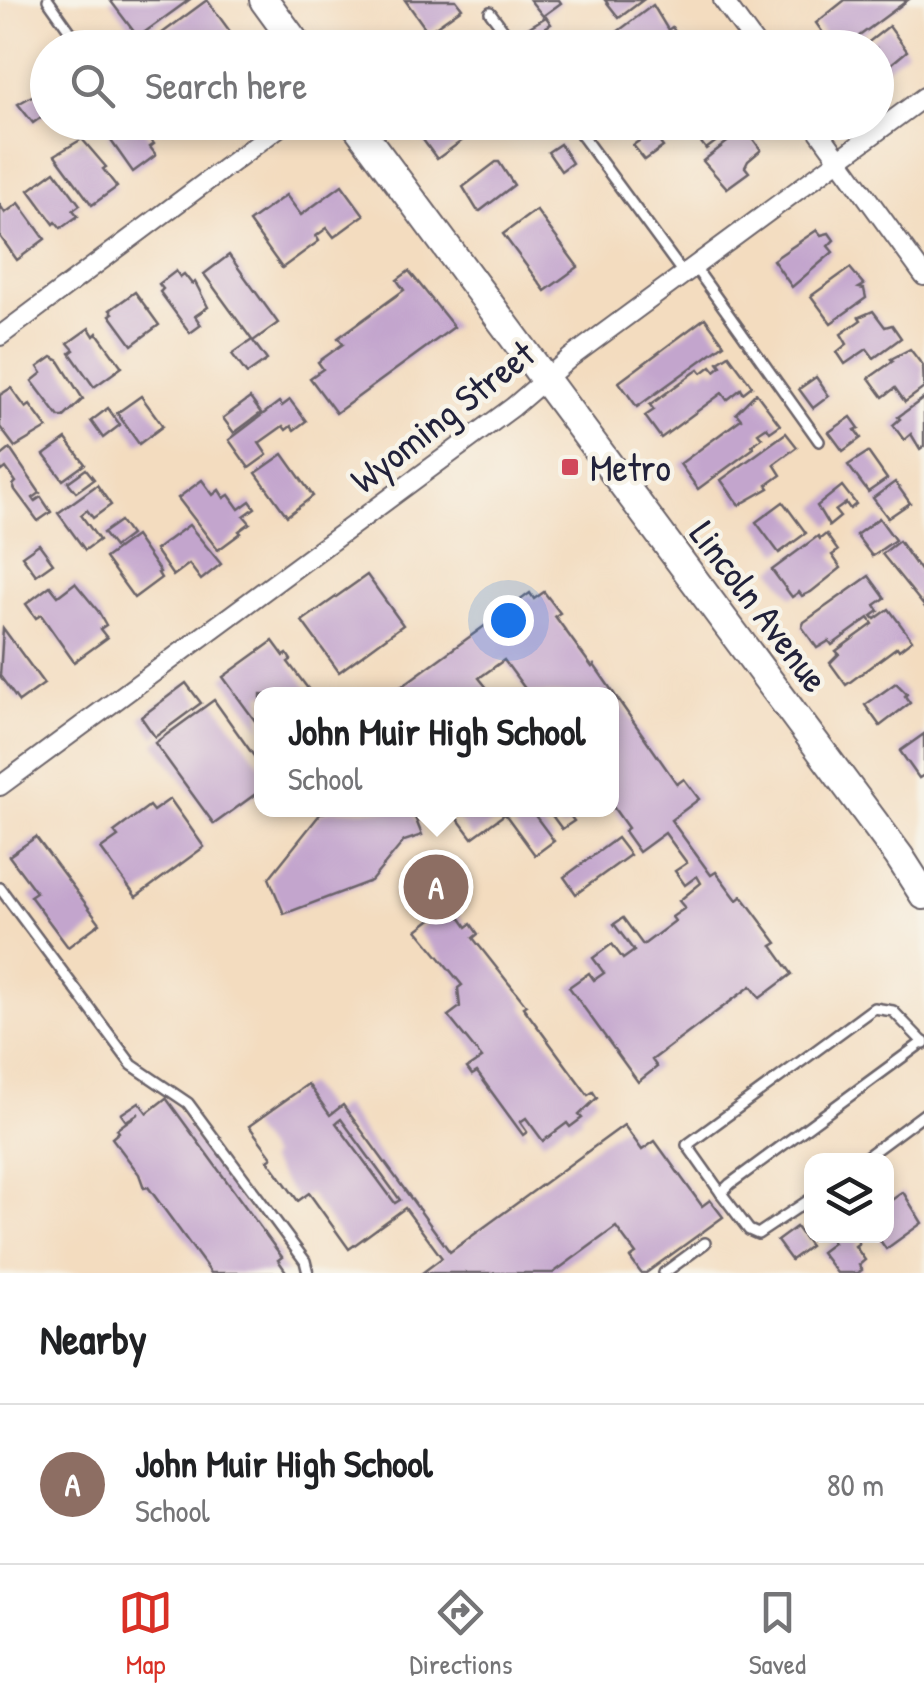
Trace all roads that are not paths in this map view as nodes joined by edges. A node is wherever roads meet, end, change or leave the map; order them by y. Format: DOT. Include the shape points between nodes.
graph roads {
  1 [pos="48,0"];
  2 [pos="264,0"];
  3 [pos="724,0"];
  4 [pos="490,12"];
  5 [pos="69,30"];
  6 [pos="286,30"];
  7 [pos="503,30"];
  8 [pos="745,30"];
  9 [pos="924,98"];
  10 [pos="894,120"];
  11 [pos="262,140"];
  12 [pos="367,140"];
  13 [pos="586,140"];
  14 [pos="824,140"];
  15 [pos="866,140"];
  16 [pos="838,160"];
  17 [pos="688,270"];
  18 [pos="924,276"];
  19 [pos="0,336"];
  20 [pos="544,378"];
  21 [pos="819,441"];
  22 [pos="0,786"];
  23 [pos="0,888"];
  24 [pos="924,895"];
  25 [pos="924,1043"];
  26 [pos="924,1114"];
  27 [pos="871,1153"];
  28 [pos="720,1192"];
  29 [pos="804,1203"];
  30 [pos="705,1244"];
  31 [pos="308,1273"];
  32 [pos="664,1273"];
  1 -- 5 [label="lane"];
  2 -- 6 [label="main road"];
  3 -- 8 [label="street"];
  4 -- 7 [label="lane"];
  9 -- 10 [label="street, Wyoming Street"];
  11 -- 19 [label="street"];
  12 -- 20 [label="main road, Lincoln Avenue"];
  13 -- 17 [label="lane"];
  14 -- 16 [label="street"];
  15 -- 16 [label="street, Wyoming Street"];
  16 -- 17 [label="street, Wyoming Street"];
  16 -- 18 [label="street"];
  17 -- 20 [label="street, Wyoming Street"];
  17 -- 21 [label="lane"];
  20 -- 22 [label="street, Wyoming Street" via="514,407"];
  20 -- 24 [label="main road, Lincoln Avenue"];
  23 -- 31 [label="lane" via="132,1065 188,1103"];
  25 -- 28 [label="lane"];
  25 -- 28 [label="lane" via="893,1011 874,1008 687,1145"];
  26 -- 27 [label="lane"];
  28 -- 29 [label="lane" via="758,1234"];
  30 -- 32 [label="lane"];
}
